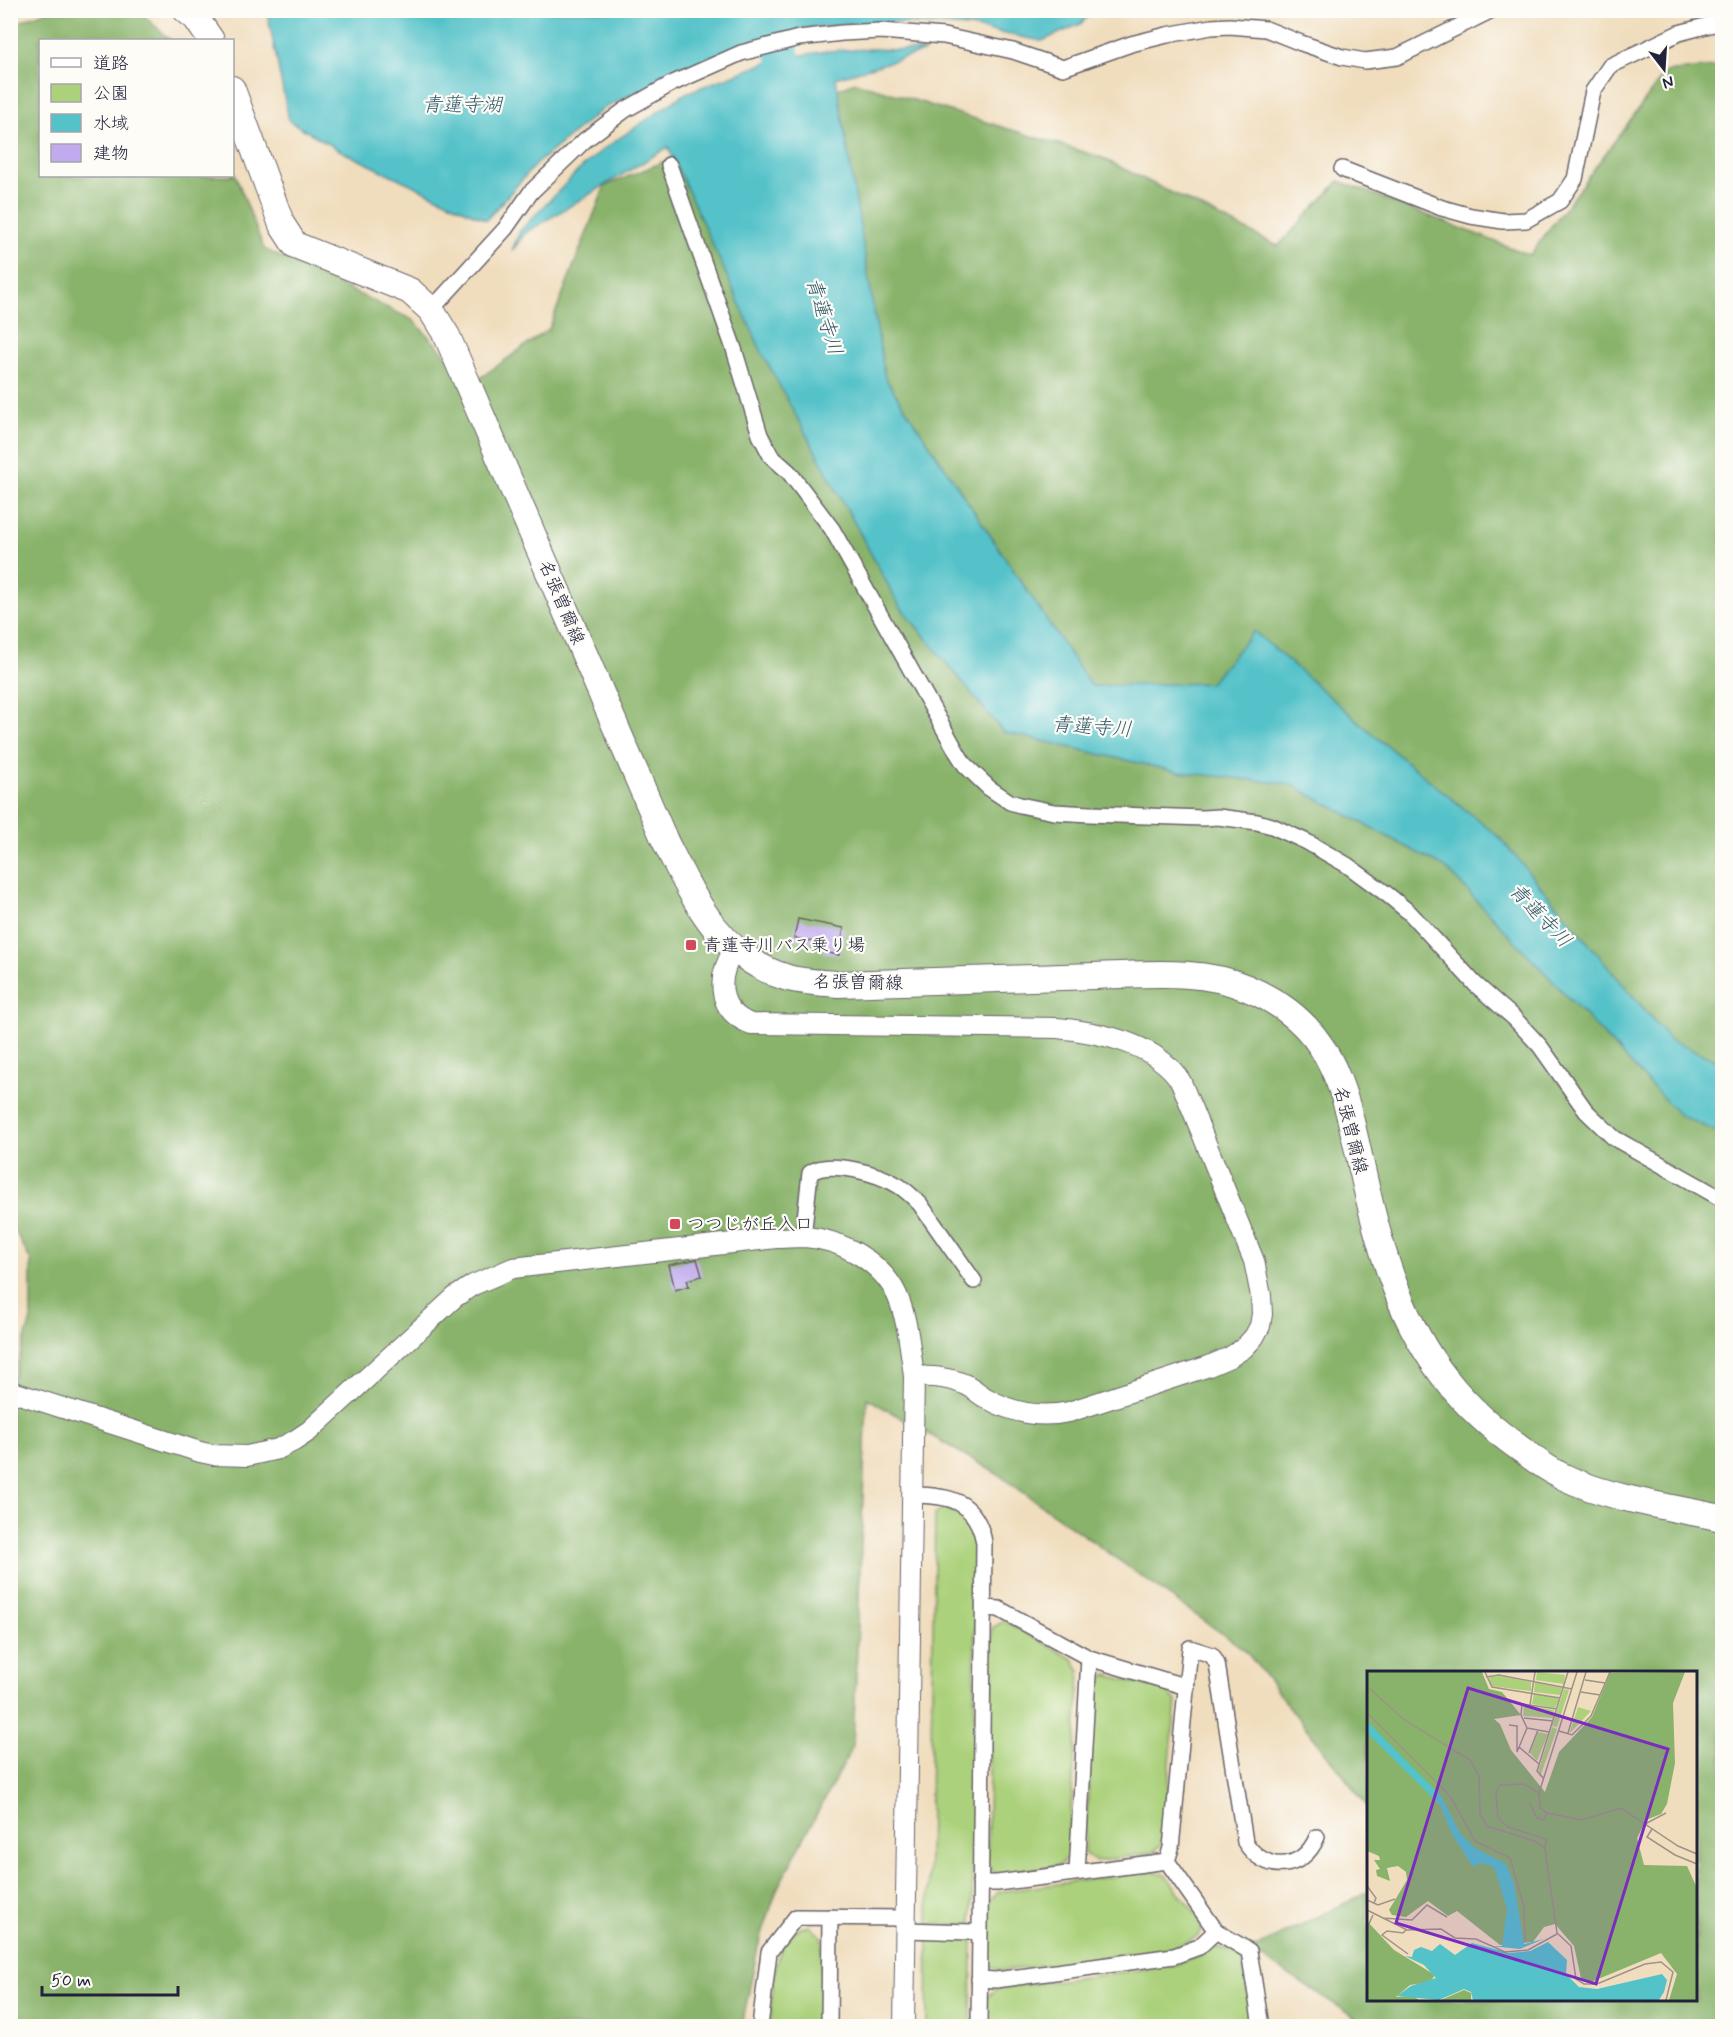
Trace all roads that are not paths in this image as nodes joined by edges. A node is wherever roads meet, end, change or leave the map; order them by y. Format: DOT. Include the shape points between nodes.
graph roads {
  1 [pos="186,10"];
  2 [pos="1492,10"];
  3 [pos="1722,25"];
  4 [pos="210,39"];
  5 [pos="234,94"];
  6 [pos="669,165"];
  7 [pos="1342,169"];
  8 [pos="431,309"];
  9 [pos="734,950"];
  10 [pos="1722,1199"];
  11 [pos="803,1237"];
  12 [pos="974,1281"];
  13 [pos="914,1376"];
  14 [pos="10,1391"];
  15 [pos="912,1495"];
  16 [pos="1722,1518"];
  17 [pos="984,1608"];
  18 [pos="1089,1658"];
  19 [pos="1187,1687"];
  20 [pos="1317,1837"];
  21 [pos="1167,1861"];
  22 [pos="1077,1872"];
  23 [pos="980,1883"];
  24 [pos="830,1917"];
  25 [pos="905,1924"];
  26 [pos="971,1932"];
  27 [pos="1216,1932"];
  28 [pos="979,1979"];
  29 [pos="760,2026"];
  30 [pos="829,2026"];
  31 [pos="904,2026"];
  32 [pos="979,2026"];
  33 [pos="1261,2026"];
  1 -- 4 [label="main road"];
  2 -- 8 [label="street" via="1397,57 1365,61 1266,29 1230,26 1131,44 1063,68 1013,51 944,36 881,31 799,38 741,53 681,79 625,110 556,166 531,192 505,229"];
  3 -- 7 [label="street" via="1679,33 1610,66 1593,91 1575,179 1560,201 1526,220 1503,221 1442,208"];
  5 -- 8 [label="main road, 名張曽爾線" via="282,225 295,245 410,291"];
  6 -- 10 [label="street" via="760,435 771,456 789,472 831,529 958,754 989,788 1010,802 1033,809 1218,817 1272,826 1307,842 1347,865 1410,913 1475,984 1534,1039 1586,1111 1614,1138"];
  8 -- 9 [label="main road, 名張曽爾線" via="447,336 665,841 694,897"];
  9 -- 13 [label="street" via="722,980 723,996 738,1019 751,1024 1077,1030 1114,1038 1165,1061 1185,1090 1258,1277 1260,1326 1244,1348 1209,1366 1053,1415 1004,1407 953,1380"];
  9 -- 16 [label="main road, 名張曽爾線" via="768,971 814,982 1197,976 1234,983 1264,996 1309,1031 1333,1067 1350,1112 1371,1211 1395,1289 1434,1365 1464,1403 1500,1435 1563,1477 1622,1496"];
  11 -- 12 [label="street" via="810,1173 823,1167 866,1173 912,1195"];
  11 -- 13 [label="street" via="836,1243 853,1251 885,1277 904,1316"];
  11 -- 14 [label="street" via="540,1264 493,1275 455,1297 309,1431 278,1449 247,1456 200,1452"];
  13 -- 15 [label="street"];
  15 -- 17 [label="street" via="952,1499 974,1516 984,1542"];
  15 -- 25 [label="street"];
  17 -- 18 [label="street" via="999,1609"];
  17 -- 23 [label="street"];
  18 -- 19 [label="street"];
  18 -- 22 [label="street"];
  19 -- 20 [label="street" via="1190,1648 1212,1655 1217,1664 1245,1842 1250,1850 1268,1863 1289,1864 1309,1853"];
  19 -- 21 [label="street"];
  21 -- 22 [label="street"];
  21 -- 27 [label="street"];
  22 -- 23 [label="street"];
  23 -- 28 [label="street"];
  24 -- 25 [label="street"];
  24 -- 29 [label="street" via="796,1917 769,1952"];
  24 -- 30 [label="street"];
  25 -- 26 [label="street"];
  25 -- 31 [label="street"];
  27 -- 28 [label="street" via="1199,1947 1174,1956"];
  27 -- 33 [label="street" via="1250,1951"];
  28 -- 32 [label="street"];
}
